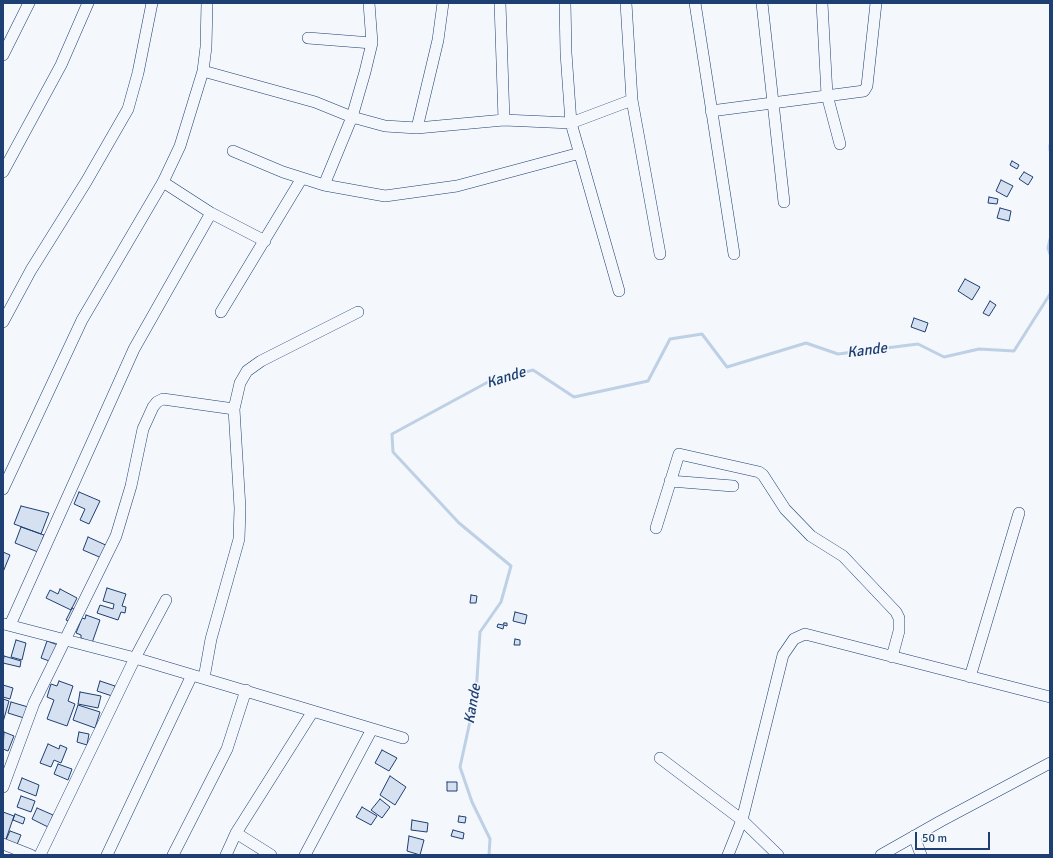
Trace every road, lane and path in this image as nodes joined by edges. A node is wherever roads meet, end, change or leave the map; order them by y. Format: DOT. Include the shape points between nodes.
graph roads {
  1 [pos="29,3"];
  2 [pos="88,3"];
  3 [pos="152,3"];
  4 [pos="207,3"];
  5 [pos="369,3"];
  6 [pos="443,3"];
  7 [pos="500,3"];
  8 [pos="565,3"];
  9 [pos="626,3"];
  10 [pos="695,3"];
  11 [pos="762,3"];
  12 [pos="822,3"];
  13 [pos="876,3"];
  14 [pos="308,38"];
  15 [pos="372,43"];
  16 [pos="3,54"];
  17 [pos="203,71"];
  18 [pos="827,96"];
  19 [pos="632,100"];
  20 [pos="774,102"];
  21 [pos="711,111"];
  22 [pos="352,117"];
  23 [pos="504,120"];
  24 [pos="571,123"];
  25 [pos="417,128"];
  26 [pos="840,144"];
  27 [pos="233,151"];
  28 [pos="580,153"];
  29 [pos="3,172"];
  30 [pos="302,178"];
  31 [pos="163,182"];
  32 [pos="324,185"];
  33 [pos="784,202"];
  34 [pos="211,213"];
  35 [pos="265,241"];
  36 [pos="660,254"];
  37 [pos="734,254"];
  38 [pos="620,291"];
  39 [pos="222,312"];
  40 [pos="358,312"];
  41 [pos="3,322"];
  42 [pos="234,409"];
  43 [pos="670,481"];
  44 [pos="733,486"];
  45 [pos="3,489"];
  46 [pos="1019,513"];
  47 [pos="656,528"];
  48 [pos="166,600"];
  49 [pos="6,624"];
  50 [pos="64,639"];
  51 [pos="892,657"];
  52 [pos="135,658"];
  53 [pos="192,675"];
  54 [pos="970,677"];
  55 [pos="204,678"];
  56 [pos="246,690"];
  57 [pos="1050,697"];
  58 [pos="312,711"];
  59 [pos="372,729"];
  60 [pos="403,738"];
  61 [pos="660,758"];
  62 [pos="1050,763"];
  63 [pos="3,787"];
  64 [pos="742,820"];
  65 [pos="236,833"];
  66 [pos="914,836"];
  67 [pos="3,844"];
  68 [pos="30,855"];
  69 [pos="40,855"];
  70 [pos="107,855"];
  71 [pos="173,855"];
  72 [pos="226,855"];
  73 [pos="271,855"];
  74 [pos="305,855"];
  75 [pos="728,855"];
  76 [pos="778,855"];
  77 [pos="881,855"];
  78 [pos="921,855"];
  1 -- 16 [label="street"];
  2 -- 29 [label="street" via="61,65"];
  3 -- 41 [label="street" via="128,109"];
  4 -- 17 [label="street"];
  5 -- 15 [label="street"];
  6 -- 25 [label="street" via="438,40"];
  7 -- 23 [label="street"];
  8 -- 24 [label="street"];
  9 -- 19 [label="street"];
  10 -- 21 [label="street"];
  11 -- 20 [label="street"];
  12 -- 18 [label="street"];
  13 -- 18 [label="street" via="867,86 860,93"];
  14 -- 15 [label="street"];
  15 -- 22 [label="street"];
  17 -- 22 [label="street" via="315,102"];
  17 -- 31 [label="street" via="180,146"];
  18 -- 20 [label="street"];
  18 -- 26 [label="street"];
  19 -- 24 [label="street"];
  19 -- 36 [label="street"];
  20 -- 21 [label="street"];
  20 -- 33 [label="street"];
  21 -- 37 [label="street"];
  22 -- 25 [label="street" via="385,126"];
  22 -- 32 [label="street"];
  23 -- 24 [label="street"];
  23 -- 25 [label="street"];
  24 -- 28 [label="street"];
  27 -- 30 [label="street"];
  28 -- 32 [label="street" via="457,186 420,192 385,196"];
  28 -- 38 [label="street"];
  30 -- 32 [label="street"];
  30 -- 35 [label="street"];
  31 -- 34 [label="street"];
  31 -- 45 [label="street" via="82,320"];
  34 -- 35 [label="street"];
  34 -- 49 [label="street" via="134,348"];
  35 -- 39 [label="street"];
  40 -- 42 [label="street" via="261,361 247,371 240,383"];
  42 -- 50 [label="street" via="163,399 153,406 142,429 131,486 116,536"];
  42 -- 55 [label="street" via="240,508 239,539 211,639"];
  43 -- 44 [label="street"];
  43 -- 47 [label="street"];
  43 -- 51 [label="street" via="678,455 681,453 763,475 795,520 811,536 843,556 896,612 899,618 899,631"];
  46 -- 54 [label="street"];
  48 -- 52 [label="street"];
  49 -- 50 [label="street"];
  50 -- 52 [label="street"];
  50 -- 63 [label="street" via="34,703"];
  51 -- 54 [label="street"];
  51 -- 64 [label="street" via="805,634 794,639 783,655"];
  52 -- 53 [label="street"];
  52 -- 69 [label="street"];
  53 -- 55 [label="street"];
  53 -- 70 [label="street"];
  54 -- 57 [label="street"];
  55 -- 56 [label="street"];
  56 -- 58 [label="street"];
  56 -- 71 [label="street" via="227,749"];
  58 -- 59 [label="street"];
  58 -- 65 [label="street"];
  59 -- 60 [label="street"];
  59 -- 74 [label="street"];
  61 -- 64 [label="street"];
  62 -- 66 [label="street"];
  64 -- 75 [label="street"];
  64 -- 76 [label="street"];
  65 -- 72 [label="street"];
  65 -- 73 [label="street"];
  66 -- 77 [label="street"];
  66 -- 78 [label="street"];
  67 -- 68 [label="street"];
}
